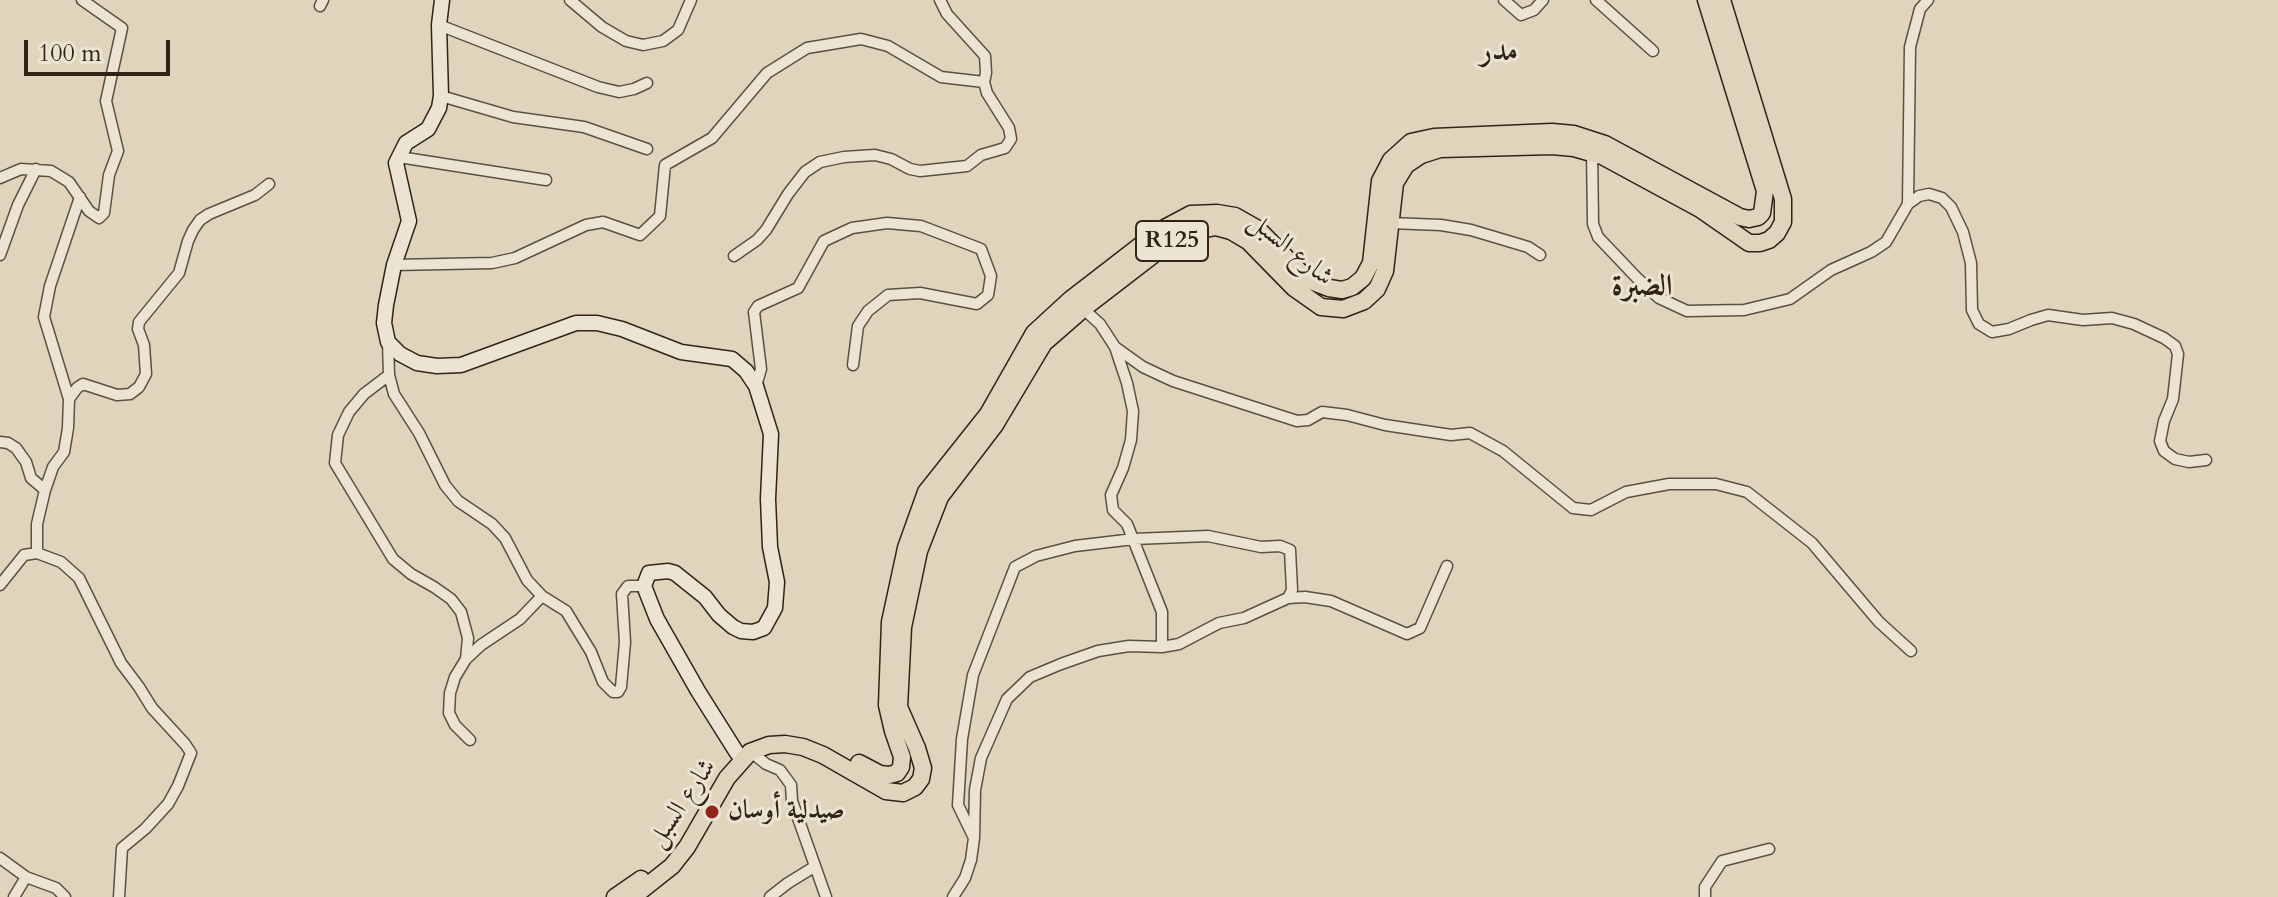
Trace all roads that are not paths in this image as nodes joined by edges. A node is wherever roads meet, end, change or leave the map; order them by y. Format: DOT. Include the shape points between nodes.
graph roads {
  1 [pos="82,0"];
  2 [pos="442,0"];
  3 [pos="570,0"];
  4 [pos="691,0"];
  5 [pos="940,0"];
  6 [pos="1504,0"];
  7 [pos="1543,0"];
  8 [pos="1596,0"];
  9 [pos="1706,0"];
  10 [pos="1722,0"];
  11 [pos="1928,0"];
  12 [pos="439,25"];
  13 [pos="1653,51"];
  14 [pos="984,82"];
  15 [pos="647,83"];
  16 [pos="441,96"];
  17 [pos="1592,146"];
  18 [pos="647,149"];
  19 [pos="399,157"];
  20 [pos="36,169"];
  21 [pos="0,178"];
  22 [pos="546,180"];
  23 [pos="269,184"];
  24 [pos="80,197"];
  25 [pos="1908,204"];
  26 [pos="1390,223"];
  27 [pos="0,255"];
  28 [pos="1540,255"];
  29 [pos="734,256"];
  30 [pos="394,265"];
  31 [pos="1077,304"];
  32 [pos="388,342"];
  33 [pos="1115,347"];
  34 [pos="853,365"];
  35 [pos="389,375"];
  36 [pos="756,386"];
  37 [pos="69,399"];
  38 [pos="0,442"];
  39 [pos="2206,460"];
  40 [pos="45,490"];
  41 [pos="1134,539"];
  42 [pos="37,553"];
  43 [pos="1447,566"];
  44 [pos="0,585"];
  45 [pos="644,586"];
  46 [pos="542,596"];
  47 [pos="1288,598"];
  48 [pos="1162,647"];
  49 [pos="1911,651"];
  50 [pos="466,659"];
  51 [pos="470,740"];
  52 [pos="744,750"];
  53 [pos="974,838"];
  54 [pos="1769,849"];
  55 [pos="0,858"];
  56 [pos="814,867"];
  57 [pos="26,877"];
  58 [pos="14,897"];
  59 [pos="65,897"];
  60 [pos="119,897"];
  61 [pos="615,897"];
  62 [pos="633,897"];
  63 [pos="770,897"];
  64 [pos="826,897"];
  65 [pos="953,897"];
  66 [pos="1705,897"];
  1 -- 24 [label="street" via="122,28 106,101 118,151 104,213 99,218"];
  2 -- 12 [label="street"];
  3 -- 4 [label="street" via="602,27 643,45 663,41 678,30"];
  5 -- 14 [label="street" via="985,56"];
  6 -- 7 [label="street" via="1521,15"];
  8 -- 13 [label="street"];
  9 -- 17 [label="main road, شارع السبل / R125" via="1765,191 1762,213 1740,217 1605,144"];
  10 -- 17 [label="main road, شارع السبل / R125" via="1783,199 1777,233 1749,243"];
  11 -- 25 [label="street" via="1920,9 1910,47"];
  12 -- 15 [label="street" via="598,87 619,92"];
  12 -- 16 [label="street"];
  14 -- 29 [label="street" via="1009,128 1011,139 1005,148 967,166 920,171 875,155 820,162 805,172 766,230"];
  14 -- 30 [label="street" via="941,77 888,46 861,39 807,48 767,73 712,138 665,165 660,216 640,235 603,222 504,261"];
  16 -- 18 [label="street" via="513,117 584,127"];
  16 -- 19 [label="street" via="428,129 406,143"];
  17 -- 25 [label="street" via="1593,224 1598,237 1659,298 1687,311 1744,310 1790,299 1831,270 1886,242"];
  17 -- 26 [label="main road, شارع السبل / R125" via="1440,149 1421,155 1406,165 1395,183"];
  17 -- 31 [label="main road, شارع السبل / R125" via="1574,134 1552,132 1411,142 1391,160 1380,181 1371,263 1352,287 1329,288 1308,280 1258,229 1235,216 1191,214 1159,231"];
  19 -- 22 [label="street"];
  19 -- 30 [label="street" via="409,221"];
  20 -- 21 [label="street"];
  20 -- 24 [label="street" via="69,182"];
  20 -- 27 [label="street"];
  23 -- 37 [label="street" via="209,214 193,230 179,273 139,322 146,374 139,387 125,396 83,384"];
  24 -- 37 [label="street" via="44,317"];
  25 -- 39 [label="street" via="1929,194 1951,207 1971,263 1972,310 1979,324 1992,332 2048,315 2112,318 2175,346 2173,399 2160,441 2175,459"];
  26 -- 28 [label="street" via="1471,230"];
  26 -- 31 [label="main road, شارع السبل / R125" via="1385,271 1377,289 1343,309 1321,307 1294,288 1248,241 1216,227 1170,242"];
  30 -- 32 [label="street" via="384,323"];
  31 -- 33 [label="street"];
  31 -- 52 [label="main road, شارع السبل / R125" via="1034,333 988,414 926,492 906,548 890,622 887,705 902,757 897,773 880,774 825,744 800,739 767,739"];
  32 -- 35 [label="street"];
  32 -- 36 [label="street" via="417,363 461,365 576,323 597,323 681,352 732,359"];
  33 -- 41 [label="street" via="1133,411 1131,440 1111,495 1113,510"];
  33 -- 49 [label="street" via="1173,381 1297,421 1322,412 1451,435 1470,433 1503,451 1573,508 1591,510 1626,492 1669,484 1716,484 1747,492 1812,543"];
  34 -- 36 [label="street" via="858,326 888,295 920,293 977,304 988,295 991,276 981,249 921,226 887,223 852,228 824,241 798,288 754,312 761,369"];
  35 -- 46 [label="street" via="394,394 445,485 505,538 527,580"];
  35 -- 50 [label="street" via="349,412 338,435 335,463 393,559 451,599 461,612 468,638"];
  36 -- 45 [label="street" via="771,434 768,499 777,582 775,608 764,628 741,631 675,573 649,573"];
  37 -- 40 [label="street" via="64,452"];
  38 -- 40 [label="street" via="16,448 31,478"];
  40 -- 42 [label="street"];
  41 -- 47 [label="street" via="1208,536 1280,546 1290,550"];
  41 -- 48 [label="street" via="1162,612"];
  41 -- 53 [label="street" via="1075,546 1015,567 973,675 962,739 958,805"];
  42 -- 44 [label="street" via="24,555"];
  42 -- 60 [label="street" via="61,562 79,578 121,663 191,753 168,804 122,848"];
  43 -- 47 [label="street" via="1420,628 1407,634 1331,601"];
  45 -- 46 [label="street" via="628,586 622,594 625,642 618,692 603,682 566,611"];
  45 -- 52 [label="street" via="682,665"];
  46 -- 50 [label="street"];
  47 -- 48 [label="street"];
  48 -- 53 [label="street" via="1098,651 1030,677 1007,699 981,758"];
  50 -- 51 [label="street" via="455,677 449,713"];
  52 -- 56 [label="street" via="780,770 791,785"];
  52 -- 61 [label="main road, شارع السبل" via="702,799 664,861"];
  52 -- 62 [label="main road, شارع السبل" via="687,847"];
  53 -- 65 [label="street" via="965,878"];
  54 -- 66 [label="street" via="1722,861 1705,887"];
  55 -- 57 [label="street"];
  56 -- 63 [label="street"];
  56 -- 64 [label="street"];
  57 -- 58 [label="street"];
  57 -- 59 [label="street"];
}
